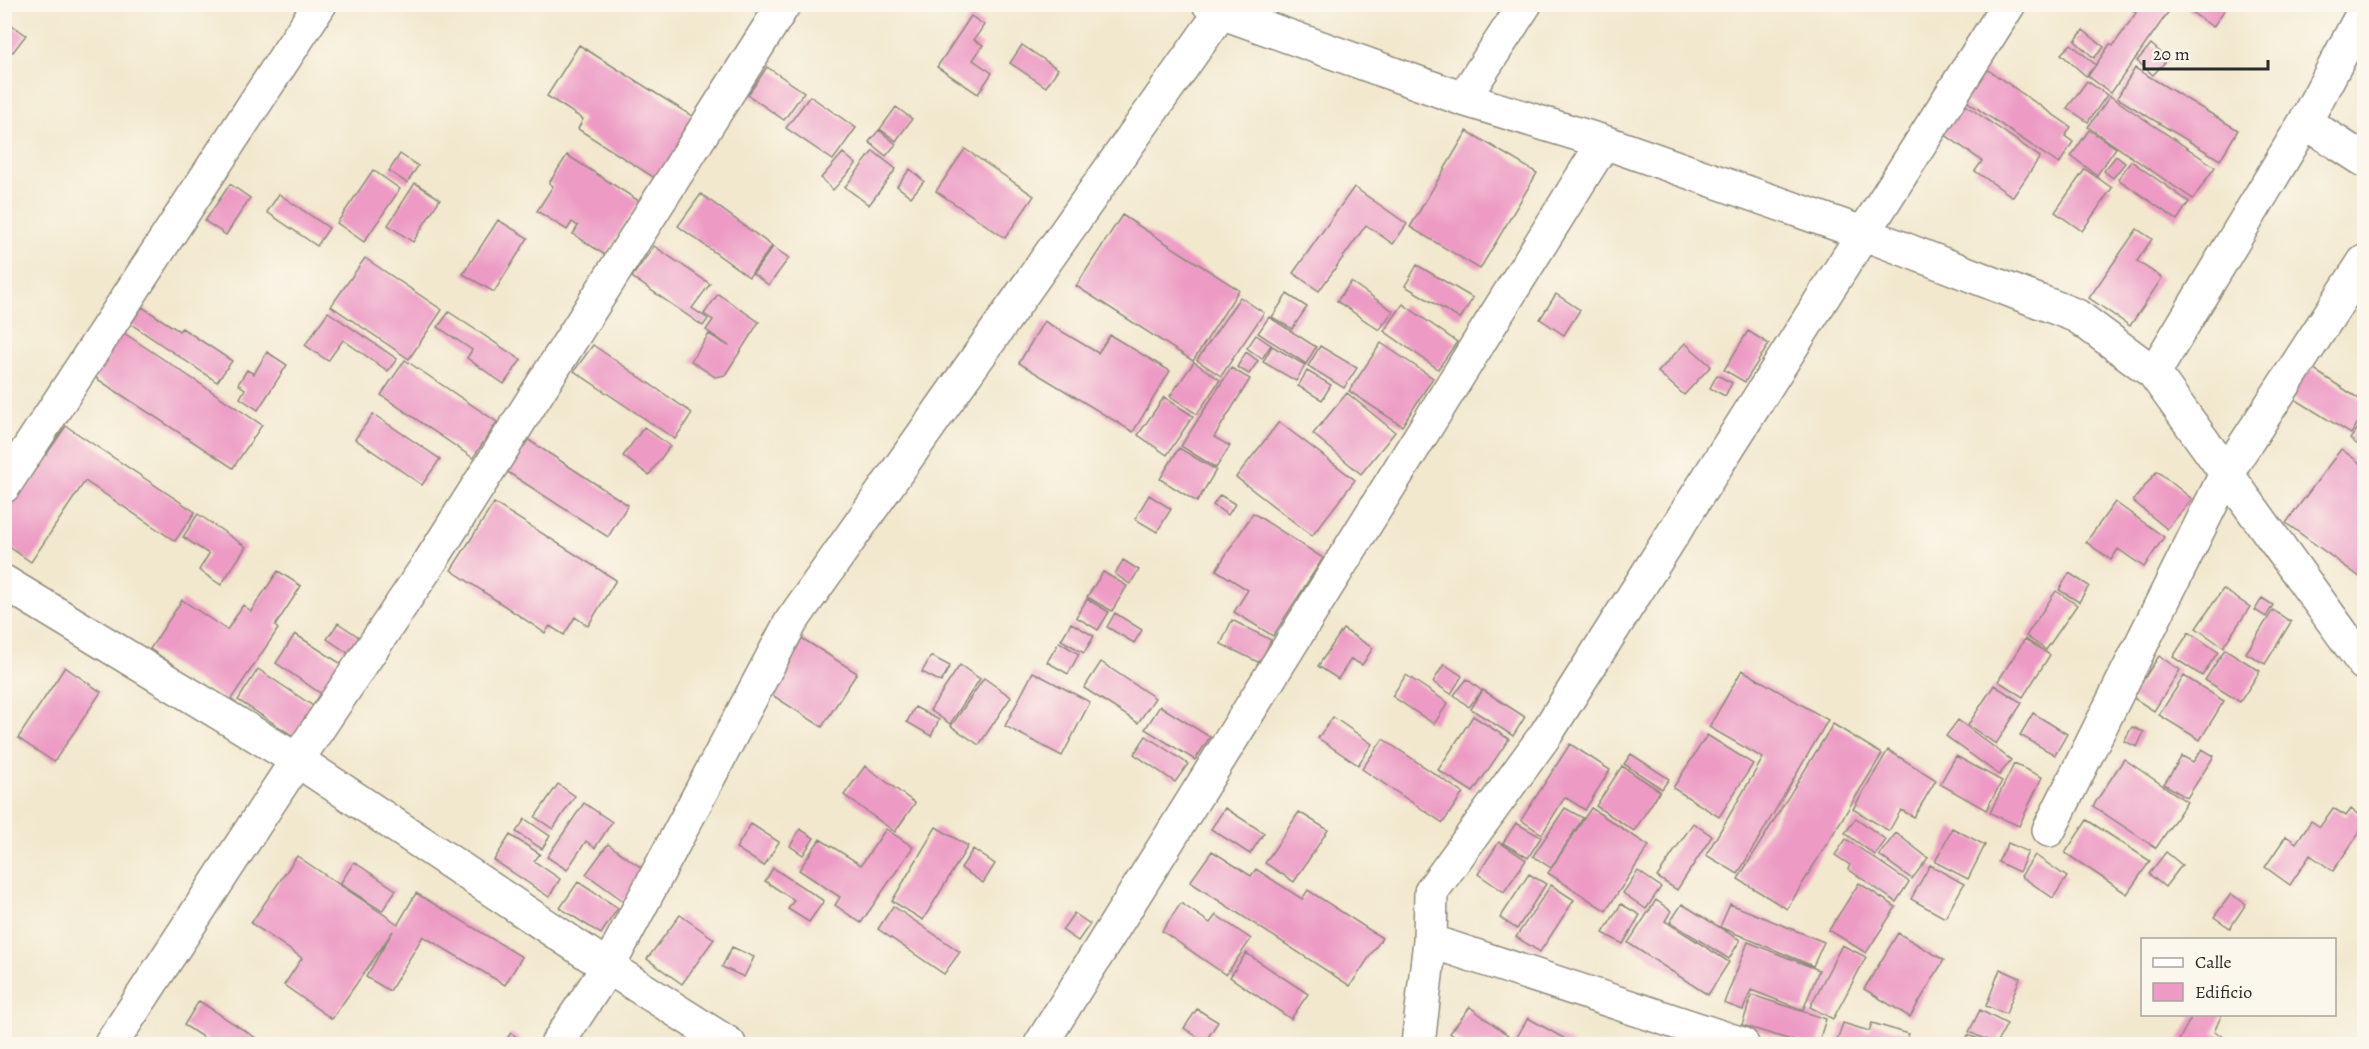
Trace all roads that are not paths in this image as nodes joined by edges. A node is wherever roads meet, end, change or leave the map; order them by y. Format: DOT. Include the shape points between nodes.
graph roads {
  1 [pos="320,4"];
  2 [pos="784,4"];
  3 [pos="1525,4"];
  4 [pos="2009,4"];
  5 [pos="1215,8"];
  6 [pos="2364,11"];
  7 [pos="1463,99"];
  8 [pos="2305,122"];
  9 [pos="1604,142"];
  10 [pos="2364,160"];
  11 [pos="1865,234"];
  12 [pos="2364,261"];
  13 [pos="2154,373"];
  14 [pos="2226,474"];
  15 [pos="4,486"];
  16 [pos="4,582"];
  17 [pos="2364,664"];
  18 [pos="297,760"];
  19 [pos="2049,830"];
  20 [pos="1430,941"];
  21 [pos="608,967"];
  22 [pos="111,1044"];
  23 [pos="557,1044"];
  24 [pos="729,1044"];
  25 [pos="1041,1044"];
  26 [pos="1418,1044"];
  27 [pos="1742,1044"];
  1 -- 15 [label="street"];
  2 -- 18 [label="street" via="430,562"];
  3 -- 7 [label="street"];
  4 -- 11 [label="street"];
  5 -- 7 [label="street"];
  5 -- 21 [label="street" via="791,622"];
  6 -- 8 [label="street"];
  7 -- 9 [label="street"];
  8 -- 10 [label="street"];
  8 -- 13 [label="street"];
  9 -- 11 [label="street"];
  9 -- 25 [label="street"];
  11 -- 13 [label="street" via="2077,316"];
  11 -- 20 [label="street" via="1546,734 1431,892"];
  12 -- 14 [label="street"];
  13 -- 14 [label="street"];
  14 -- 17 [label="street"];
  14 -- 19 [label="street"];
  16 -- 18 [label="street"];
  18 -- 21 [label="street"];
  18 -- 22 [label="street"];
  20 -- 26 [label="street"];
  20 -- 27 [label="street"];
  21 -- 23 [label="street"];
  21 -- 24 [label="street"];
}
